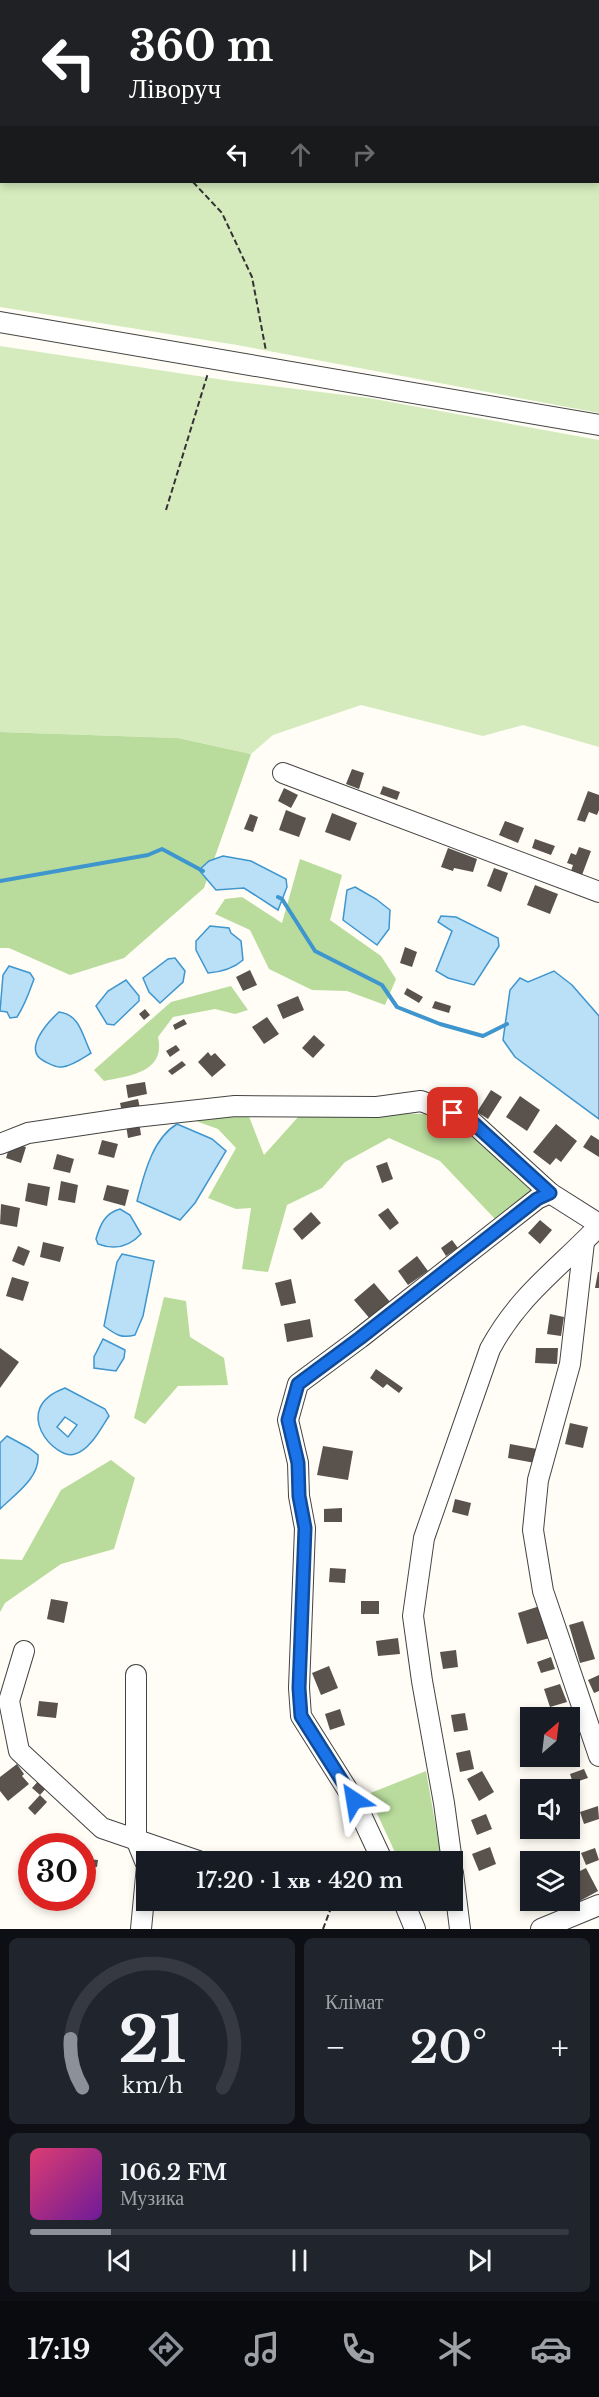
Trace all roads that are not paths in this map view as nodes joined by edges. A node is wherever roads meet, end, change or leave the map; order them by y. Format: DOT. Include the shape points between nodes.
graph roads {
  1 [pos="0,322"];
  2 [pos="599,425"];
  3 [pos="283,773"];
  4 [pos="599,892"];
  5 [pos="0,1144"];
  6 [pos="550,1193"];
  7 [pos="599,1225"];
  8 [pos="584,1242"];
  9 [pos="24,1651"];
  10 [pos="136,1675"];
  11 [pos="599,1756"];
  12 [pos="135,1839"];
  13 [pos="169,1851"];
  14 [pos="378,1851"];
  15 [pos="451,1851"];
  16 [pos="599,1905"];
  17 [pos="408,1911"];
  18 [pos="458,1911"];
  19 [pos="141,1929"];
  20 [pos="416,1929"];
  21 [pos="460,1929"];
  22 [pos="541,1929"];
  1 -- 2 [label="street"];
  3 -- 4 [label="street"];
  5 -- 6 [label="street" via="28,1133 235,1106 377,1107 421,1101 470,1120"];
  6 -- 7 [label="street"];
  6 -- 14 [label="street" via="537,1199 298,1384 288,1420 298,1463 305,1528 301,1716 354,1800"];
  7 -- 8 [label="street"];
  8 -- 11 [label="street" via="570,1364 538,1480 533,1530 543,1591"];
  8 -- 15 [label="street" via="503,1323 424,1538 412,1616"];
  9 -- 12 [label="street" via="9,1701 19,1751 102,1828"];
  10 -- 12 [label="street"];
  12 -- 13 [label="street"];
  12 -- 19 [label="street" via="147,1866"];
  16 -- 22 [label="street"];
  17 -- 20 [label="street"];
  18 -- 21 [label="street"];
}
